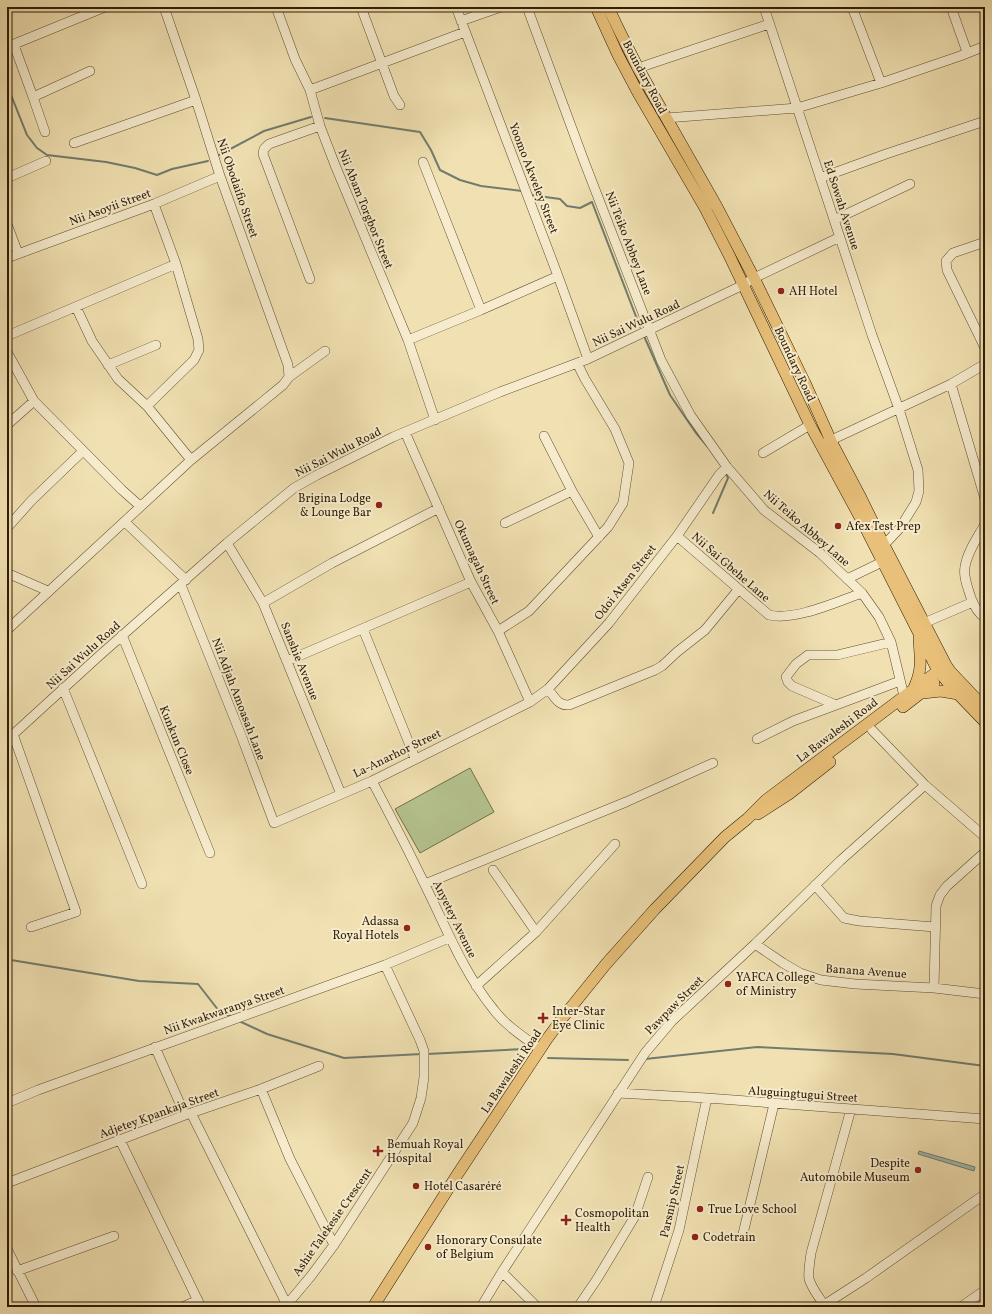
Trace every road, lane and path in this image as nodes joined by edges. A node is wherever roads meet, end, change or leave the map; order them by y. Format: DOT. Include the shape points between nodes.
graph roads {
  1 [pos="105,7"];
  2 [pos="164,7"];
  3 [pos="276,7"];
  4 [pos="361,7"];
  5 [pos="456,7"];
  6 [pos="501,7"];
  7 [pos="527,7"];
  8 [pos="596,7"];
  9 [pos="608,7"];
  10 [pos="764,7"];
  11 [pos="852,7"];
  12 [pos="951,7"];
  13 [pos="461,21"];
  14 [pos="769,24"];
  15 [pos="465,32"];
  16 [pos="10,46"];
  17 [pos="985,46"];
  18 [pos="967,52"];
  19 [pos="382,63"];
  20 [pos="638,68"];
  21 [pos="90,71"];
  22 [pos="880,83"];
  23 [pos="310,90"];
  24 [pos="33,97"];
  25 [pos="196,100"];
  26 [pos="400,105"];
  27 [pos="797,108"];
  28 [pos="666,118"];
  29 [pos="985,121"];
  30 [pos="320,126"];
  31 [pos="45,132"];
  32 [pos="74,143"];
  33 [pos="46,162"];
  34 [pos="424,162"];
  35 [pos="220,176"];
  36 [pos="7,178"];
  37 [pos="820,178"];
  38 [pos="910,184"];
  39 [pos="154,204"];
  40 [pos="834,220"];
  41 [pos="7,224"];
  42 [pos="840,237"];
  43 [pos="985,242"];
  44 [pos="18,253"];
  45 [pos="7,258"];
  46 [pos="176,264"];
  47 [pos="558,276"];
  48 [pos="754,278"];
  49 [pos="310,279"];
  50 [pos="743,285"];
  51 [pos="76,307"];
  52 [pos="481,310"];
  53 [pos="650,330"];
  54 [pos="7,336"];
  55 [pos="408,340"];
  56 [pos="156,345"];
  57 [pos="985,348"];
  58 [pos="325,351"];
  59 [pos="7,352"];
  60 [pos="588,359"];
  61 [pos="577,363"];
  62 [pos="985,364"];
  63 [pos="108,365"];
  64 [pos="290,377"];
  65 [pos="951,384"];
  66 [pos="34,401"];
  67 [pos="147,406"];
  68 [pos="899,409"];
  69 [pos="435,420"];
  70 [pos="7,425"];
  71 [pos="810,425"];
  72 [pos="406,432"];
  73 [pos="544,436"];
  74 [pos="826,443"];
  75 [pos="83,451"];
  76 [pos="763,453"];
  77 [pos="191,460"];
  78 [pos="723,470"];
  79 [pos="981,470"];
  80 [pos="572,491"];
  81 [pos="985,499"];
  82 [pos="140,506"];
  83 [pos="439,508"];
  84 [pos="125,522"];
  85 [pos="505,522"];
  86 [pos="985,524"];
  87 [pos="7,528"];
  88 [pos="599,536"];
  89 [pos="677,536"];
  90 [pos="227,543"];
  91 [pos="884,545"];
  92 [pos="882,562"];
  93 [pos="7,573"];
  94 [pos="847,579"];
  95 [pos="183,582"];
  96 [pos="472,582"];
  97 [pos="738,590"];
  98 [pos="48,591"];
  99 [pos="862,593"];
  100 [pos="973,602"];
  101 [pos="263,603"];
  102 [pos="985,618"];
  103 [pos="921,628"];
  104 [pos="363,629"];
  105 [pos="7,630"];
  106 [pos="498,631"];
  107 [pos="122,635"];
  108 [pos="891,642"];
  109 [pos="288,661"];
  110 [pos="944,671"];
  111 [pos="900,681"];
  112 [pos="63,688"];
  113 [pos="548,688"];
  114 [pos="912,693"];
  115 [pos="958,694"];
  116 [pos="530,702"];
  117 [pos="836,705"];
  118 [pos="985,708"];
  119 [pos="985,722"];
  120 [pos="872,730"];
  121 [pos="10,737"];
  122 [pos="757,739"];
  123 [pos="415,758"];
  124 [pos="713,763"];
  125 [pos="372,780"];
  126 [pos="925,785"];
  127 [pos="341,794"];
  128 [pos="747,819"];
  129 [pos="274,823"];
  130 [pos="985,837"];
  131 [pos="615,844"];
  132 [pos="985,852"];
  133 [pos="210,853"];
  134 [pos="492,870"];
  135 [pos="142,884"];
  136 [pos="425,884"];
  137 [pos="815,885"];
  138 [pos="31,927"];
  139 [pos="935,927"];
  140 [pos="536,932"];
  141 [pos="449,938"];
  142 [pos="755,944"];
  143 [pos="384,965"];
  144 [pos="476,986"];
  145 [pos="934,988"];
  146 [pos="985,994"];
  147 [pos="155,1047"];
  148 [pos="540,1049"];
  149 [pos="319,1066"];
  150 [pos="261,1089"];
  151 [pos="618,1093"];
  152 [pos="707,1098"];
  153 [pos="7,1103"];
  154 [pos="774,1104"];
  155 [pos="851,1109"];
  156 [pos="188,1114"];
  157 [pos="985,1119"];
  158 [pos="120,1140"];
  159 [pos="648,1177"];
  160 [pos="7,1183"];
  161 [pos="985,1194"];
  162 [pos="114,1236"];
  163 [pos="742,1238"];
  164 [pos="334,1245"];
  165 [pos="7,1249"];
  166 [pos="17,1271"];
  167 [pos="502,1272"];
  168 [pos="985,1290"];
  169 [pos="199,1303"];
  170 [pos="286,1306"];
  171 [pos="825,1306"];
  172 [pos="36,1307"];
  173 [pos="182,1307"];
  174 [pos="373,1307"];
  175 [pos="481,1307"];
  176 [pos="537,1307"];
  177 [pos="578,1307"];
  178 [pos="654,1307"];
  179 [pos="961,1307"];
  1 -- 16 [label="street"];
  2 -- 25 [label="street, Nii Obodaifio Street"];
  3 -- 23 [label="street, Nii Abam Torgbor Street"];
  4 -- 19 [label="street"];
  5 -- 13 [label="street, Yoomo Akweley Street"];
  6 -- 13 [label="street"];
  7 -- 53 [label="street, Nii Teiko Abbey Lane"];
  8 -- 50 [label="main road, Boundary Road" via="636,91 705,208"];
  9 -- 20 [label="main road, Boundary Road"];
  10 -- 14 [label="street, Ed Sowah Avenue"];
  11 -- 22 [label="street"];
  12 -- 18 [label="street"];
  13 -- 15 [label="street, Yoomo Akweley Street"];
  14 -- 20 [label="street"];
  14 -- 27 [label="street, Ed Sowah Avenue"];
  15 -- 19 [label="street"];
  15 -- 47 [label="street, Yoomo Akweley Street"];
  16 -- 24 [label="street"];
  17 -- 18 [label="street"];
  18 -- 22 [label="street"];
  19 -- 23 [label="street"];
  19 -- 26 [label="street"];
  20 -- 28 [label="main road, Boundary Road"];
  21 -- 24 [label="street"];
  22 -- 27 [label="street"];
  23 -- 30 [label="street, Nii Abam Torgbor Street"];
  24 -- 31 [label="street"];
  25 -- 32 [label="street"];
  25 -- 35 [label="street, Nii Obodaifio Street"];
  27 -- 28 [label="street"];
  27 -- 37 [label="street, Ed Sowah Avenue"];
  28 -- 48 [label="main road, Boundary Road"];
  29 -- 37 [label="street"];
  30 -- 49 [label="street" via="269,144 263,154"];
  30 -- 55 [label="street, Nii Abam Torgbor Street"];
  33 -- 36 [label="street"];
  34 -- 52 [label="street"];
  35 -- 39 [label="street, Nii Asoyii Street"];
  35 -- 64 [label="street, Nii Obodaifio Street" via="288,365"];
  37 -- 40 [label="street, Ed Sowah Avenue"];
  38 -- 40 [label="street"];
  39 -- 44 [label="street, Nii Asoyii Street"];
  39 -- 46 [label="street"];
  40 -- 42 [label="street, Ed Sowah Avenue"];
  41 -- 44 [label="street"];
  42 -- 48 [label="street, Nii Sai Wulu Road"];
  42 -- 68 [label="street, Ed Sowah Avenue"];
  43 -- 57 [label="street" via="953,253 946,261 947,270"];
  44 -- 45 [label="street, Nii Asoyii Street"];
  46 -- 51 [label="street"];
  46 -- 67 [label="street" via="199,350 194,360"];
  47 -- 52 [label="street"];
  47 -- 60 [label="street, Yoomo Akweley Street"];
  48 -- 50 [label="street, Nii Sai Wulu Road"];
  48 -- 74 [label="main road, Boundary Road" via="805,383"];
  50 -- 53 [label="street, Nii Sai Wulu Road"];
  50 -- 71 [label="main road, Boundary Road"];
  51 -- 54 [label="street"];
  51 -- 63 [label="street" via="92,342"];
  52 -- 55 [label="street"];
  53 -- 60 [label="street, Nii Sai Wulu Road"];
  53 -- 78 [label="street, Nii Teiko Abbey Lane" via="661,360"];
  55 -- 69 [label="street, Nii Abam Torgbor Street"];
  56 -- 63 [label="street"];
  58 -- 64 [label="street"];
  59 -- 66 [label="street"];
  60 -- 61 [label="street, Nii Sai Wulu Road"];
  61 -- 69 [label="street, Nii Sai Wulu Road"];
  61 -- 88 [label="street" via="615,429 628,463 622,503 608,528"];
  62 -- 65 [label="street"];
  63 -- 67 [label="street" via="118,379"];
  64 -- 77 [label="street"];
  65 -- 68 [label="street"];
  65 -- 79 [label="street"];
  66 -- 70 [label="street"];
  66 -- 75 [label="street"];
  67 -- 77 [label="street"];
  68 -- 74 [label="street"];
  68 -- 91 [label="street, Ed Sowah Avenue" via="918,470 920,491 900,528"];
  69 -- 72 [label="street, Nii Sai Wulu Road"];
  71 -- 74 [label="main road, Boundary Road"];
  71 -- 76 [label="street"];
  72 -- 83 [label="street, Okumagah Street"];
  72 -- 90 [label="street, Nii Sai Wulu Road" via="317,474 294,488"];
  73 -- 80 [label="street"];
  74 -- 91 [label="main road, Boundary Road" via="860,496"];
  74 -- 92 [label="main road, Boundary Road"];
  75 -- 82 [label="street"];
  75 -- 87 [label="street"];
  77 -- 82 [label="street"];
  78 -- 89 [label="street, Odoi Atsen Street"];
  78 -- 94 [label="street, Nii Teiko Abbey Lane" via="764,510 820,553"];
  79 -- 81 [label="street"];
  80 -- 85 [label="street"];
  80 -- 88 [label="street"];
  82 -- 84 [label="street"];
  83 -- 96 [label="street, Okumagah Street"];
  83 -- 101 [label="street" via="338,560"];
  84 -- 95 [label="street"];
  84 -- 98 [label="street"];
  86 -- 100 [label="street" via="964,568 966,584"];
  88 -- 106 [label="street" via="529,611"];
  89 -- 97 [label="street, Nii Sai Gbehe Lane"];
  89 -- 113 [label="street, Odoi Atsen Street" via="609,623"];
  90 -- 95 [label="street, Nii Sai Wulu Road"];
  90 -- 101 [label="street, Sanshie Avenue"];
  91 -- 103 [label="main road, Boundary Road"];
  92 -- 94 [label="street"];
  92 -- 103 [label="main road, Boundary Road"];
  93 -- 98 [label="street"];
  94 -- 99 [label="street, Nii Teiko Abbey Lane"];
  95 -- 107 [label="street, Nii Sai Wulu Road"];
  95 -- 129 [label="street, Nii Adjah Amoasah Lane"];
  96 -- 104 [label="street"];
  96 -- 106 [label="street, Okumagah Street"];
  97 -- 99 [label="street, Nii Sai Gbehe Lane" via="769,616 776,617 812,610"];
  97 -- 113 [label="street" via="705,630 655,670 569,705 560,704"];
  98 -- 105 [label="street"];
  99 -- 108 [label="street, Nii Teiko Abbey Lane" via="879,617"];
  100 -- 102 [label="street" via="980,615"];
  100 -- 103 [label="street"];
  101 -- 109 [label="street, Sanshie Avenue"];
  103 -- 110 [label="main road, Boundary Road"];
  103 -- 114 [label="main road" via="921,670"];
  104 -- 109 [label="street"];
  104 -- 123 [label="street"];
  106 -- 116 [label="street, Okumagah Street"];
  107 -- 112 [label="street, Nii Sai Wulu Road"];
  107 -- 133 [label="street, Kunkun Close"];
  108 -- 111 [label="street, Nii Teiko Abbey Lane"];
  108 -- 117 [label="street" via="837,655 808,655 796,664 786,677 792,686"];
  109 -- 127 [label="street, Sanshie Avenue"];
  110 -- 114 [label="main road, La Bawaleshi Road"];
  110 -- 115 [label="main road, Boundary Road"];
  110 -- 118 [label="main road, Boundary Road"];
  111 -- 114 [label="street, Nii Teiko Abbey Lane"];
  111 -- 117 [label="street"];
  112 -- 121 [label="street, Nii Sai Wulu Road"];
  112 -- 135 [label="street"];
  113 -- 116 [label="street, Odoi Atsen Street"];
  114 -- 115 [label="main road" via="941,690"];
  114 -- 120 [label="main road, La Bawaleshi Road"];
  114 -- 128 [label="main road, La Bawaleshi Road" via="766,800"];
  115 -- 119 [label="main road, Boundary Road"];
  116 -- 123 [label="street, La-Anarhor Street"];
  117 -- 122 [label="street"];
  120 -- 126 [label="street"];
  120 -- 128 [label="main road, La Bawaleshi Road" via="789,794"];
  121 -- 138 [label="street" via="76,912"];
  123 -- 125 [label="street, La-Anarhor Street"];
  124 -- 136 [label="street" via="632,800"];
  125 -- 127 [label="street, La-Anarhor Street"];
  125 -- 136 [label="street, Anyetey Avenue"];
  126 -- 130 [label="street"];
  126 -- 137 [label="street, Pawpaw Street"];
  127 -- 129 [label="street, La-Anarhor Street"];
  128 -- 148 [label="main road, La Bawaleshi Road" via="654,909 606,964"];
  131 -- 140 [label="street"];
  132 -- 139 [label="street" via="940,895 936,906"];
  134 -- 140 [label="street"];
  136 -- 141 [label="street, Anyetey Avenue"];
  137 -- 139 [label="street" via="844,918"];
  137 -- 142 [label="street, Pawpaw Street"];
  139 -- 145 [label="street"];
  140 -- 144 [label="street"];
  141 -- 143 [label="street, Nii Kwakwaranya Street"];
  141 -- 144 [label="street, Anyetey Avenue"];
  142 -- 145 [label="street, Banana Avenue" via="783,963 821,980"];
  142 -- 151 [label="street, Pawpaw Street" via="672,1021 645,1053"];
  143 -- 147 [label="street, Nii Kwakwaranya Street"];
  143 -- 164 [label="street, Ashie Talekesie Crescent" via="420,1040 424,1055 421,1098 413,1123"];
  144 -- 148 [label="street, Anyetey Avenue" via="495,1012"];
  145 -- 146 [label="street, Banana Avenue"];
  147 -- 153 [label="street, Nii Kwakwaranya Street"];
  147 -- 156 [label="street"];
  148 -- 174 [label="main road, La Bawaleshi Road"];
  149 -- 150 [label="street, Adjetey Kpankaja Street"];
  150 -- 156 [label="street, Adjetey Kpankaja Street"];
  150 -- 164 [label="street" via="290,1159"];
  151 -- 152 [label="street, Aluguingtugui Street"];
  151 -- 167 [label="street, Pawpaw Street"];
  152 -- 154 [label="street, Aluguingtugui Street"];
  152 -- 178 [label="street, Parsnip Street" via="679,1230"];
  154 -- 155 [label="street, Aluguingtugui Street"];
  154 -- 163 [label="street"];
  155 -- 157 [label="street, Aluguingtugui Street"];
  155 -- 171 [label="street" via="809,1267 809,1279"];
  156 -- 158 [label="street, Adjetey Kpankaja Street"];
  156 -- 170 [label="street"];
  158 -- 160 [label="street, Adjetey Kpankaja Street"];
  158 -- 169 [label="street"];
  159 -- 177 [label="street" via="635,1216"];
  161 -- 171 [label="street"];
  162 -- 166 [label="street"];
  164 -- 170 [label="street, Ashie Talekesie Crescent"];
  165 -- 166 [label="street"];
  166 -- 172 [label="street"];
  167 -- 175 [label="street, Pawpaw Street"];
  167 -- 176 [label="street"];
  168 -- 179 [label="street"];
  169 -- 173 [label="street"];
}
